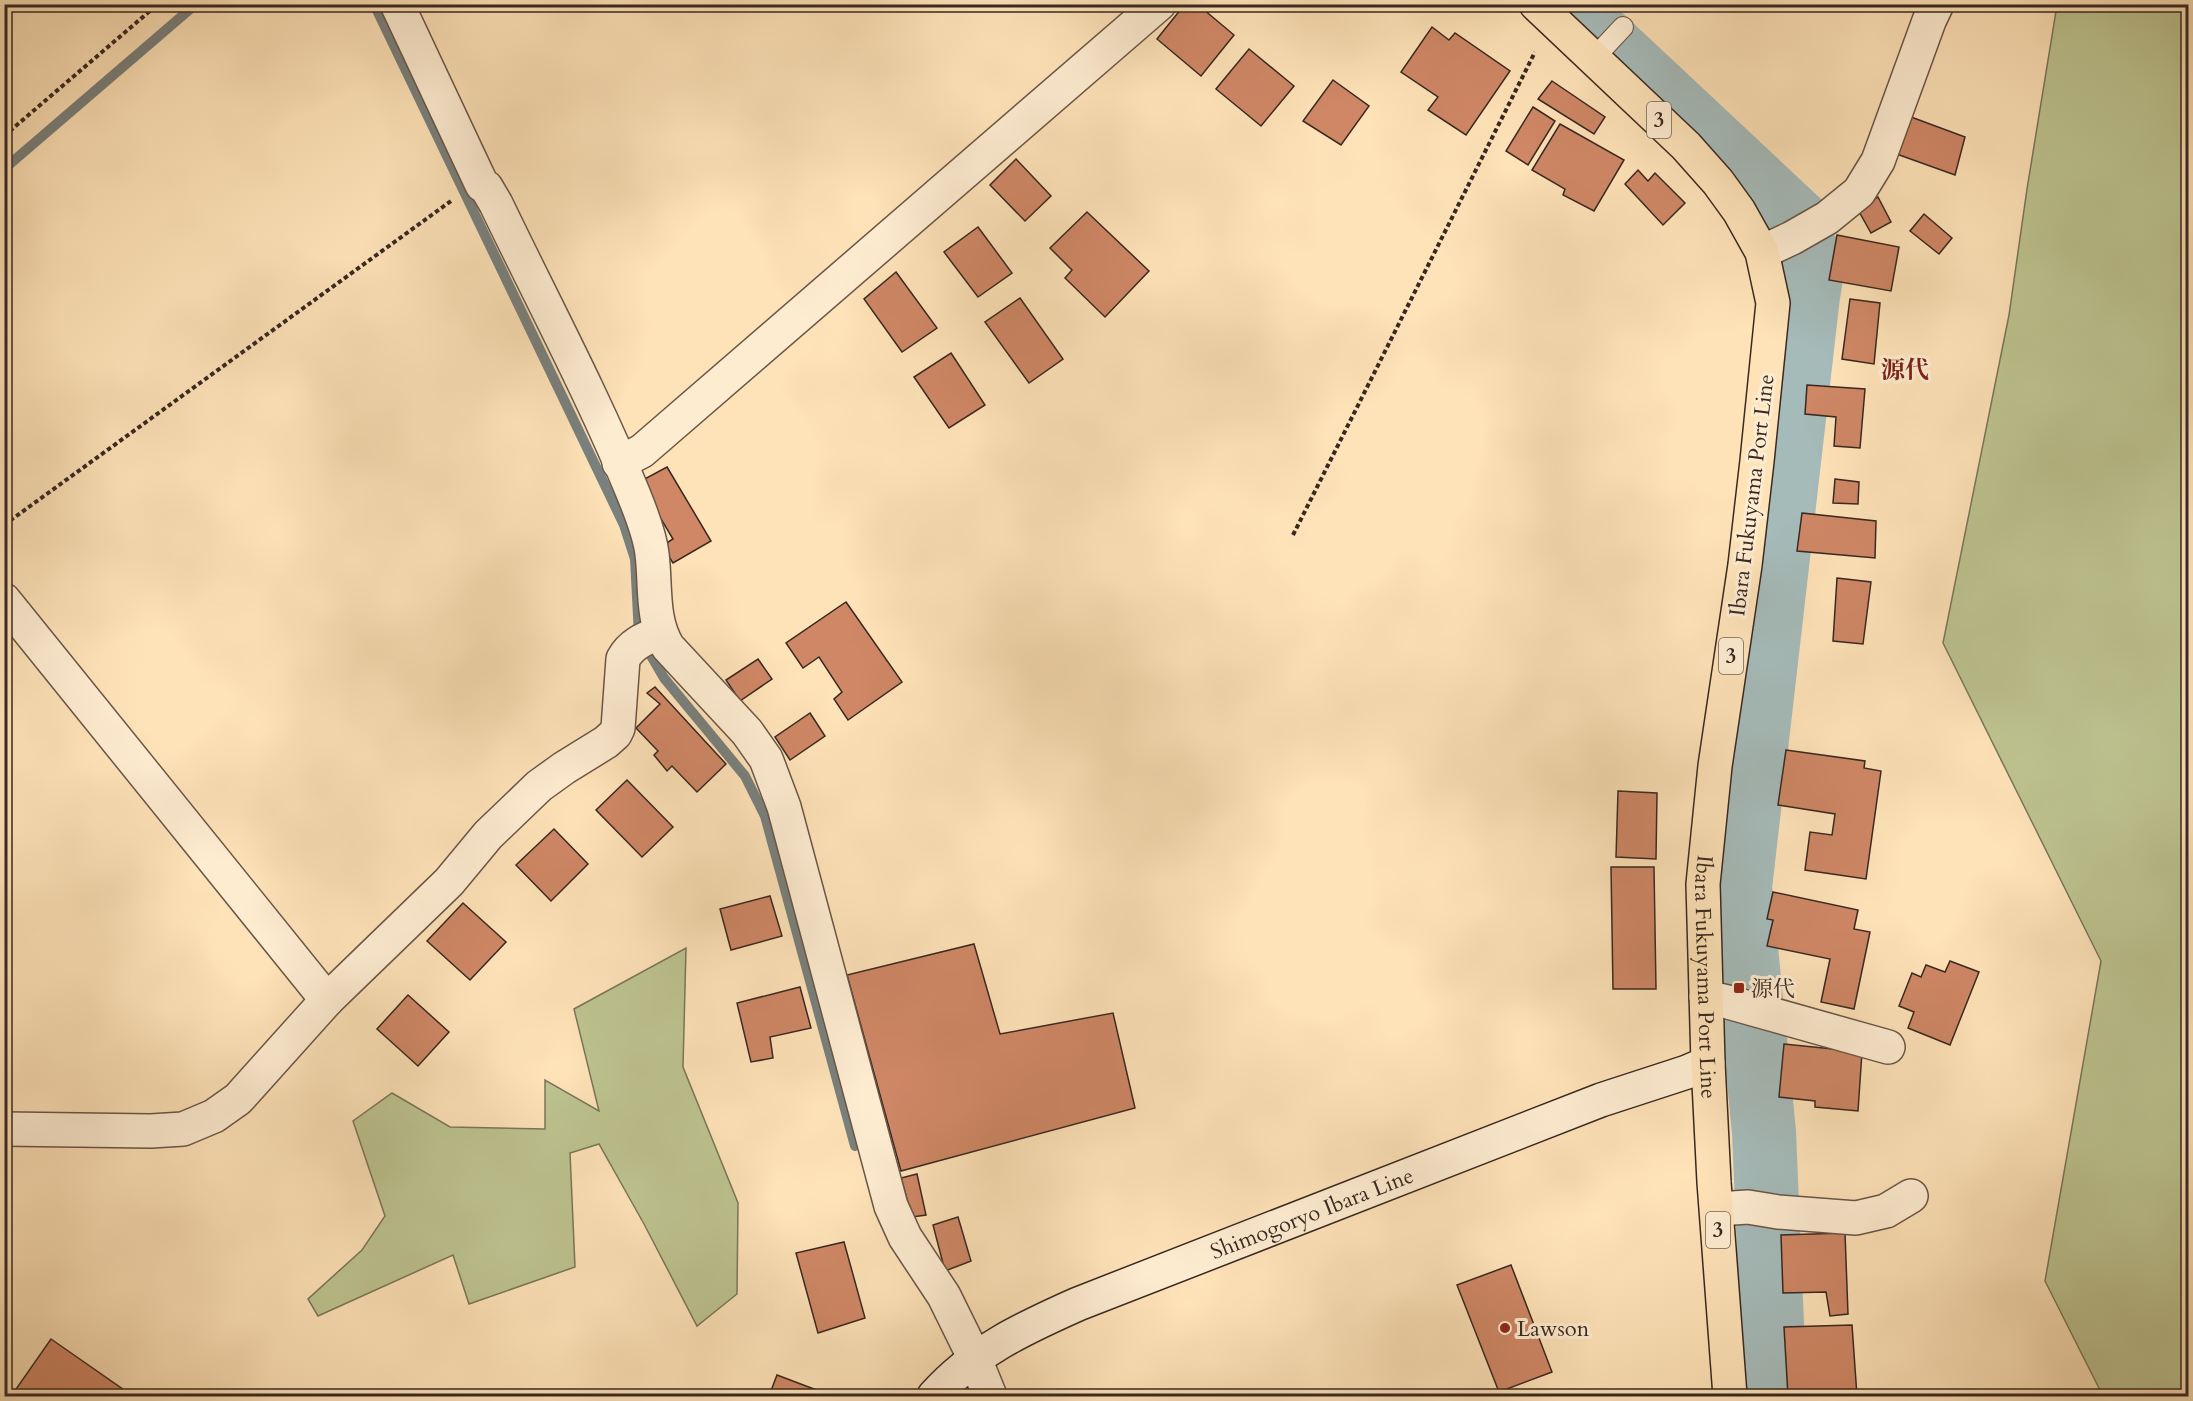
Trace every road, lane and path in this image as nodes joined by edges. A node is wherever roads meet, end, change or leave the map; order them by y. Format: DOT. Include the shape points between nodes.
graph roads {
  1 [pos="158,4"];
  2 [pos="397,4"];
  3 [pos="1159,4"];
  4 [pos="1937,4"];
  5 [pos="1546,13"];
  6 [pos="4,136"];
  7 [pos="458,196"];
  8 [pos="1762,252"];
  9 [pos="619,463"];
  10 [pos="4,525"];
  11 [pos="1293,535"];
  12 [pos="4,600"];
  13 [pos="649,638"];
  14 [pos="1706,998"];
  15 [pos="327,1000"];
  16 [pos="1888,1047"];
  17 [pos="1708,1063"];
  18 [pos="4,1129"];
  19 [pos="1911,1196"];
  20 [pos="1717,1209"];
  21 [pos="975,1359"];
  22 [pos="934,1396"];
  23 [pos="990,1396"];
  24 [pos="1730,1396"];
  1 -- 6 [label="path"];
  2 -- 9 [label="street"];
  3 -- 9 [label="street" via="642,451"];
  4 -- 8 [label="street" via="1878,161 1859,192 1827,218"];
  5 -- 8 [label="main road, Ibara Fukuyama Port Line / 3" via="1609,42 1686,146 1718,182"];
  5 -- 11 [label="path" via="1539,46"];
  7 -- 10 [label="path"];
  8 -- 14 [label="main road, Ibara Fukuyama Port Line / 3" via="1773,303 1745,565 1715,766 1703,884"];
  9 -- 13 [label="street" via="652,551 656,611"];
  12 -- 15 [label="street"];
  13 -- 15 [label="street" via="628,651 623,659 615,734 539,786 488,835 449,882"];
  13 -- 21 [label="street" via="668,647 747,732 766,759 784,807 891,1206 905,1237 944,1296"];
  14 -- 16 [label="street"];
  14 -- 17 [label="main road, Ibara Fukuyama Port Line / 3"];
  15 -- 18 [label="street" via="238,1098 214,1116 183,1129"];
  17 -- 20 [label="main road, Ibara Fukuyama Port Line / 3"];
  17 -- 21 [label="street, Shimogoryo Ibara Line" via="1601,1100 1078,1304 1016,1332"];
  19 -- 20 [label="street" via="1886,1211 1856,1218 1748,1206"];
  20 -- 24 [label="main road, Ibara Fukuyama Port Line / 3"];
  21 -- 22 [label="street, Shimogoryo Ibara Line"];
  21 -- 23 [label="street"];
}
